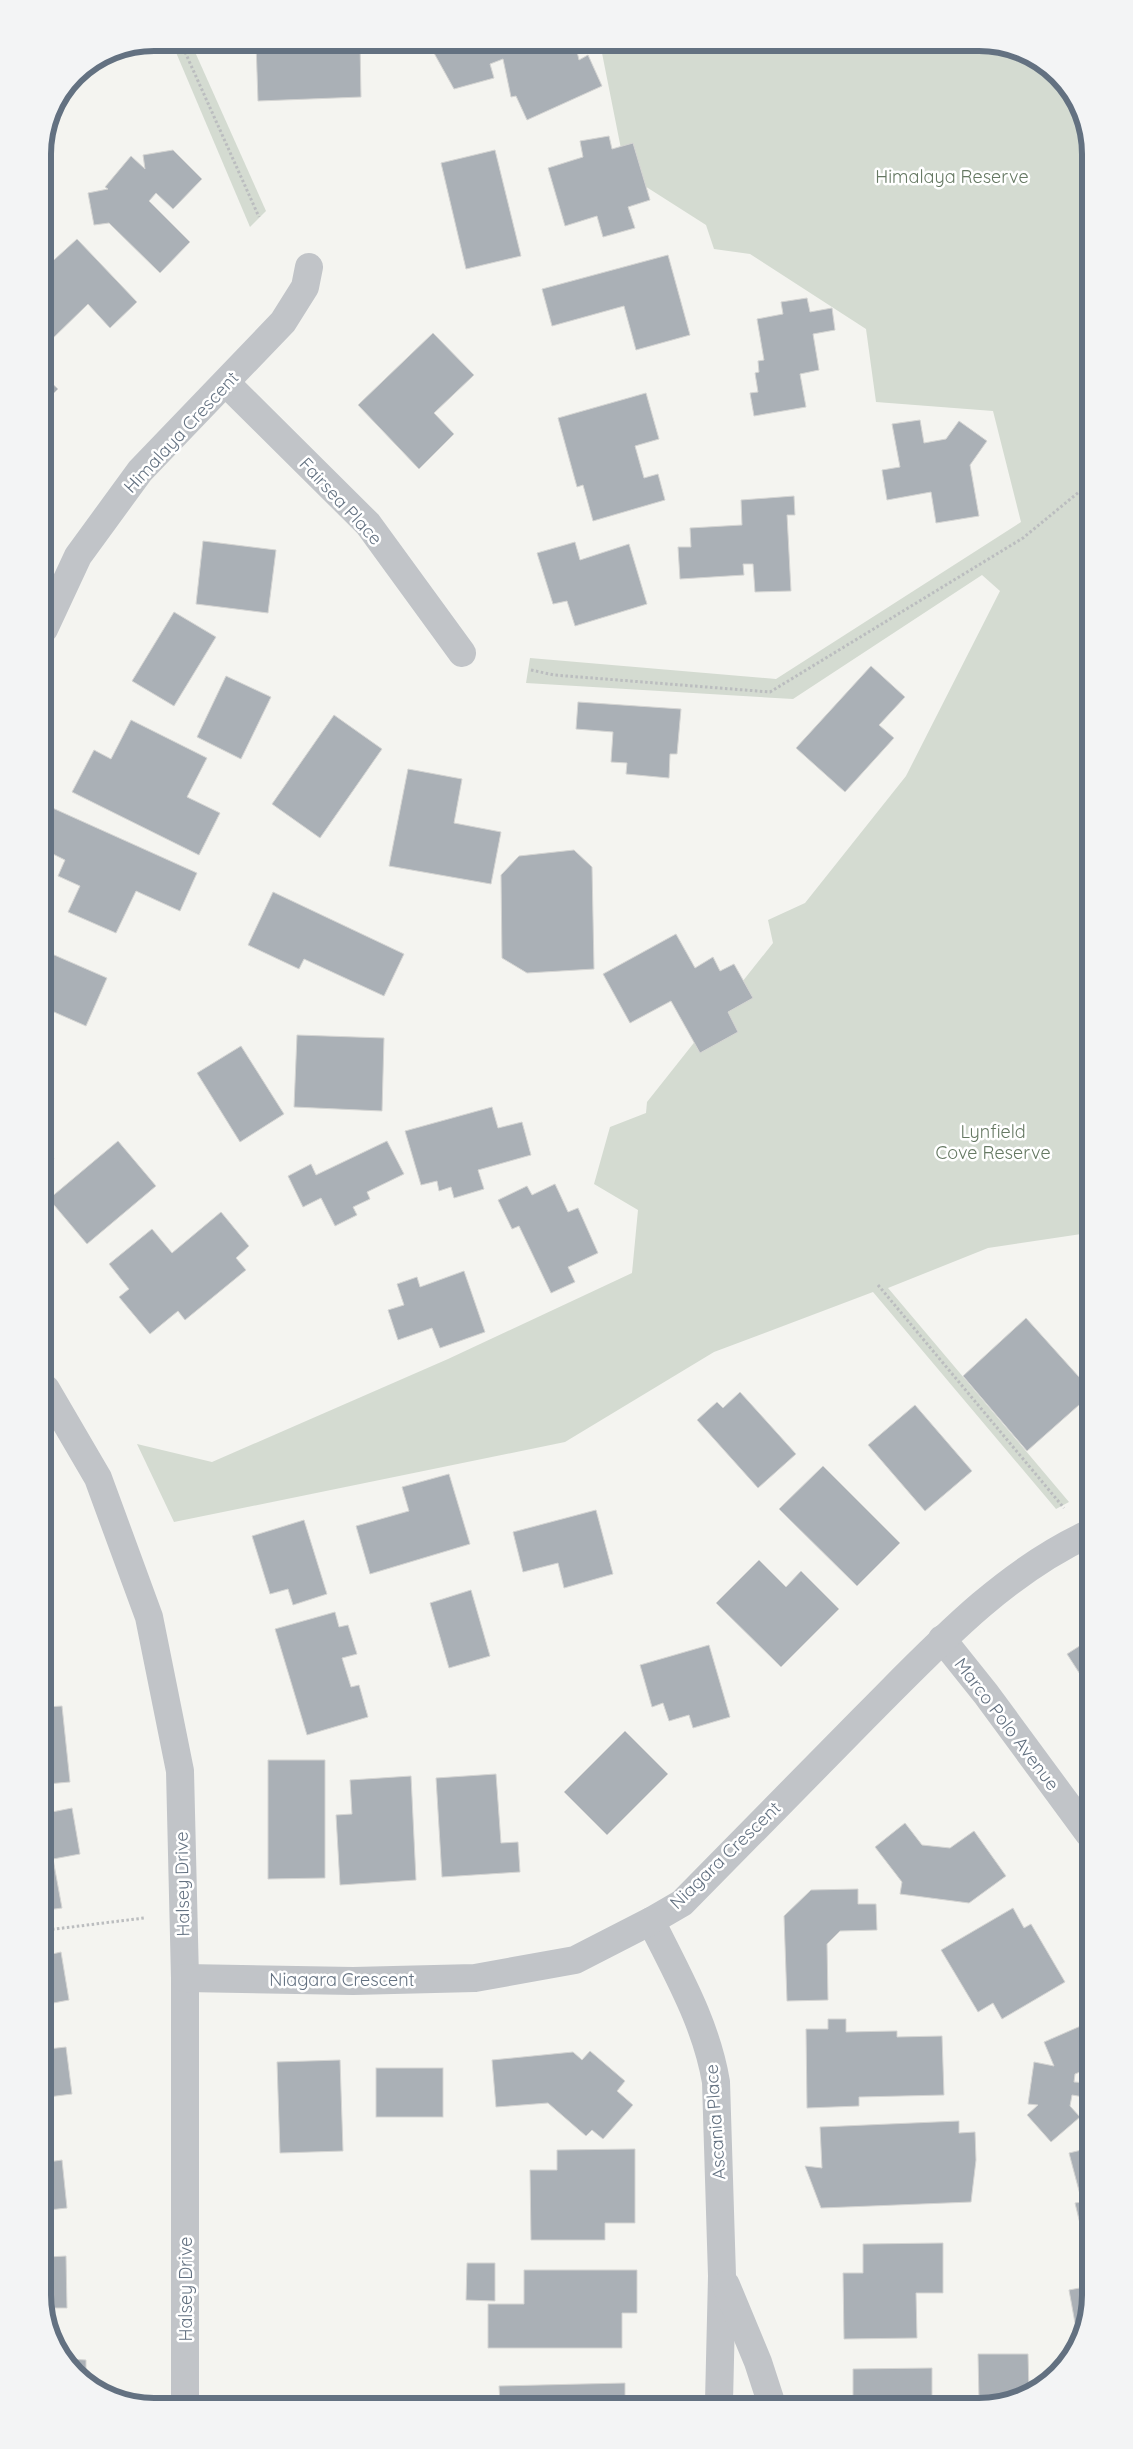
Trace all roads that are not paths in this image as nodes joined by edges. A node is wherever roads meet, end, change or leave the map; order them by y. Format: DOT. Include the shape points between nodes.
graph roads {
  1 [pos="309,267"];
  2 [pos="226,382"];
  3 [pos="51,614"];
  4 [pos="462,653"];
  5 [pos="51,1398"];
  6 [pos="1082,1537"];
  7 [pos="942,1639"];
  8 [pos="1082,1824"];
  9 [pos="651,1921"];
  10 [pos="184,1978"];
  11 [pos="722,2276"];
  12 [pos="185,2398"];
  13 [pos="719,2398"];
  14 [pos="770,2398"];
  1 -- 2 [label="street, Himalaya Crescent" via="305,287 296,304"];
  2 -- 3 [label="street, Himalaya Crescent" via="140,471 78,556"];
  2 -- 4 [label="street, Fairsea Place" via="368,524"];
  5 -- 10 [label="street, Halsey Drive" via="98,1478 149,1617 180,1771"];
  6 -- 7 [label="street, Niagara Crescent" via="998,1590"];
  7 -- 8 [label="street, Marco Polo Avenue"];
  7 -- 9 [label="street, Niagara Crescent" via="682,1903"];
  9 -- 10 [label="street, Niagara Crescent" via="575,1960 475,1978 353,1981"];
  9 -- 11 [label="street, Ascania Place" via="698,2015 712,2059 716,2082"];
  10 -- 12 [label="street, Halsey Drive"];
  11 -- 13 [label="street, Ascania Place"];
  11 -- 14 [label="street, Ascania Place"];
}
